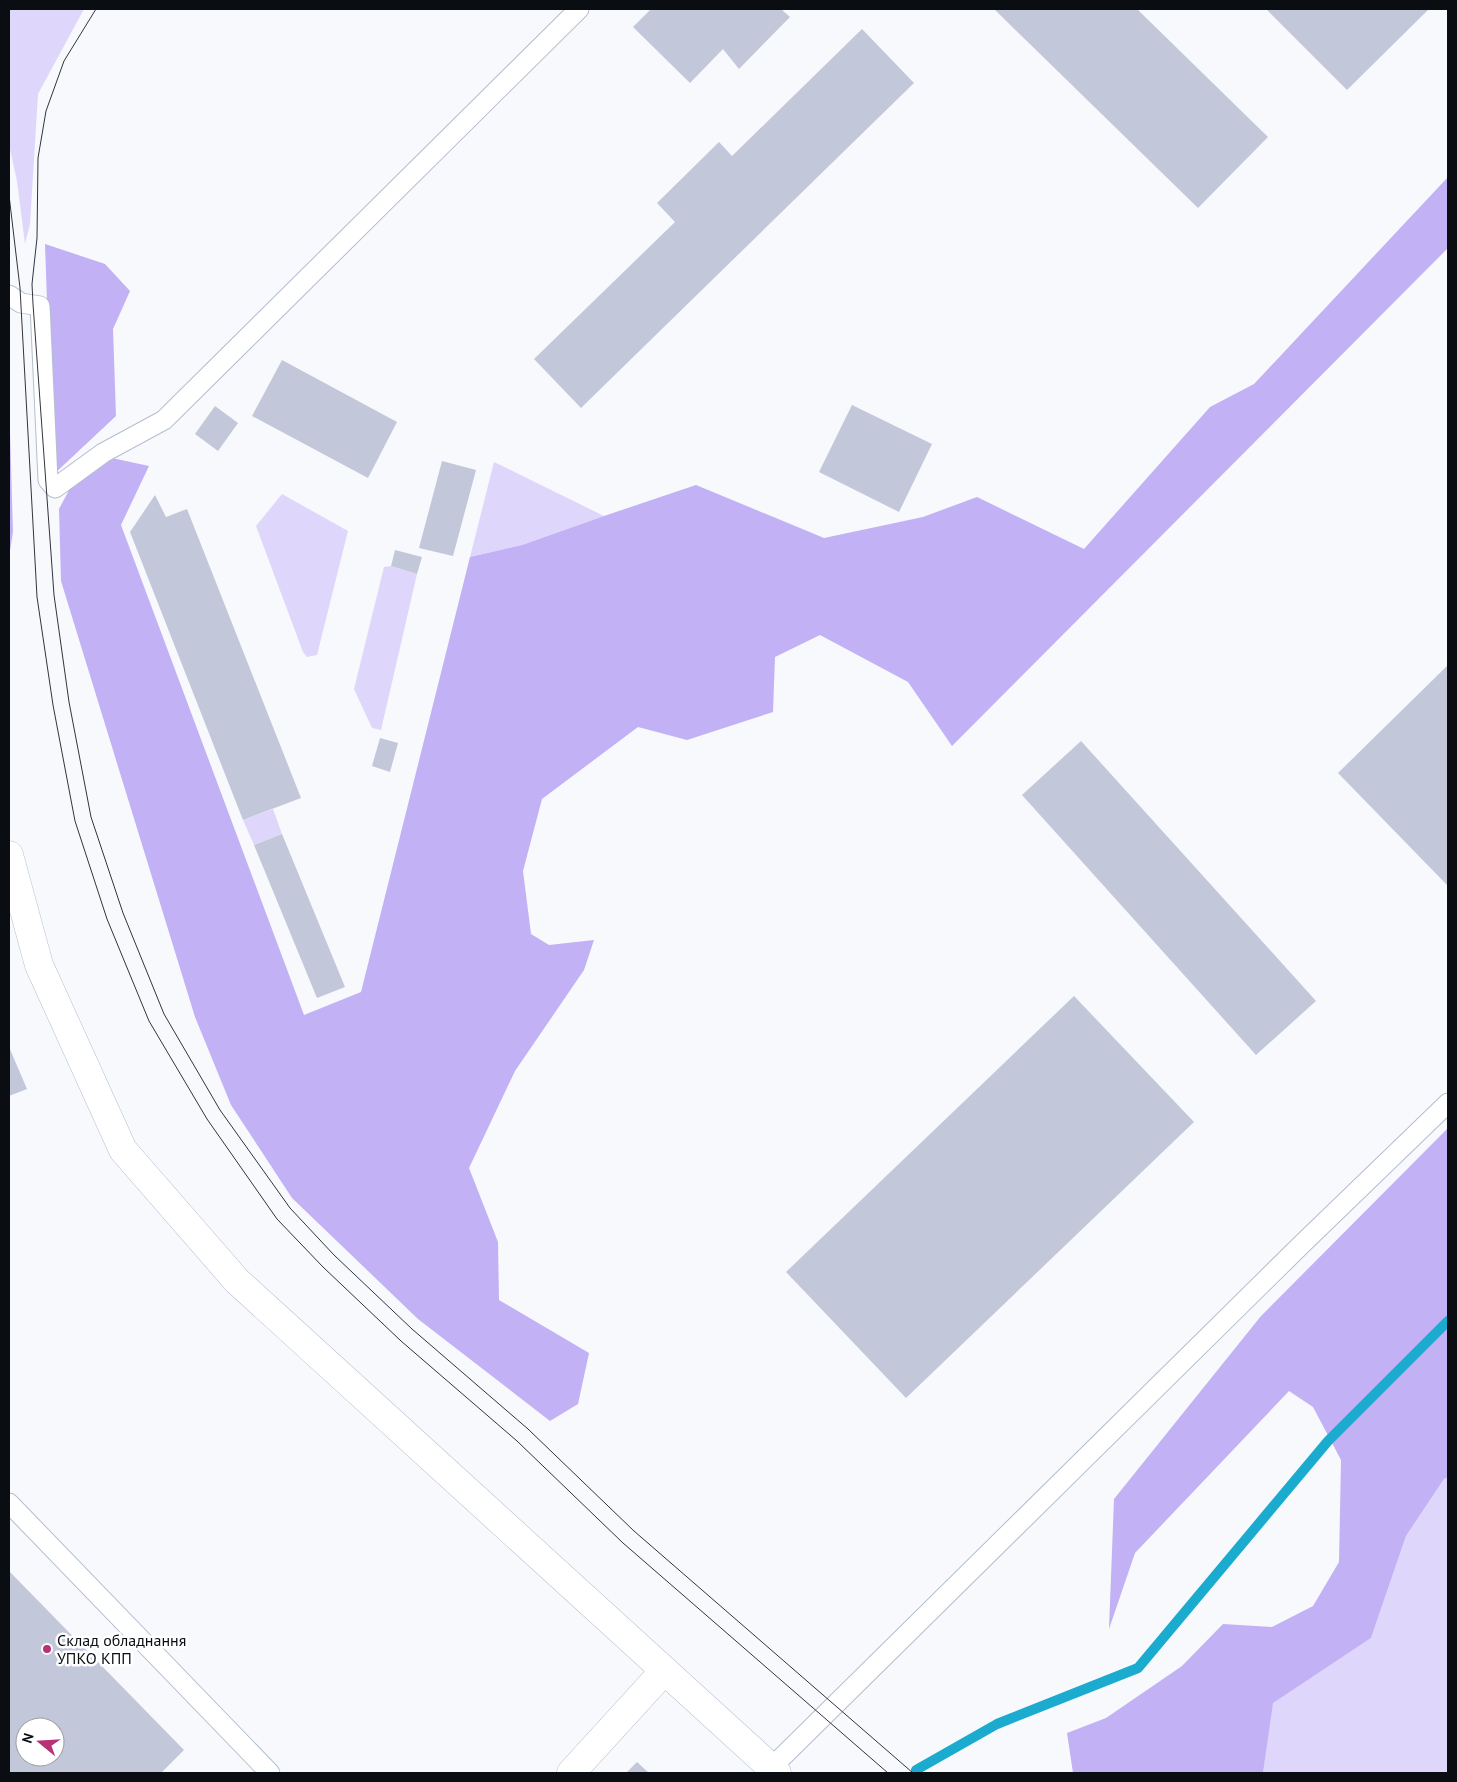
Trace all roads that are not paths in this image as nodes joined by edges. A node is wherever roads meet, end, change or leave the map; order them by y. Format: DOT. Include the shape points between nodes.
graph roads {
  1 [pos="579,9"];
  2 [pos="9,295"];
  3 [pos="9,855"];
  4 [pos="1448,1102"];
  5 [pos="9,1503"];
  6 [pos="664,1671"];
  7 [pos="258,1769"];
  8 [pos="774,1770"];
  9 [pos="571,1773"];
  1 -- 2 [label="lane" via="164,420 103,454 55,488 48,480 40,306 21,303"];
  3 -- 6 [label="street" via="39,965 122,1150 237,1281"];
  4 -- 8 [label="lane"];
  5 -- 7 [label="lane"];
  6 -- 8 [label="street"];
  6 -- 9 [label="street"];
}
